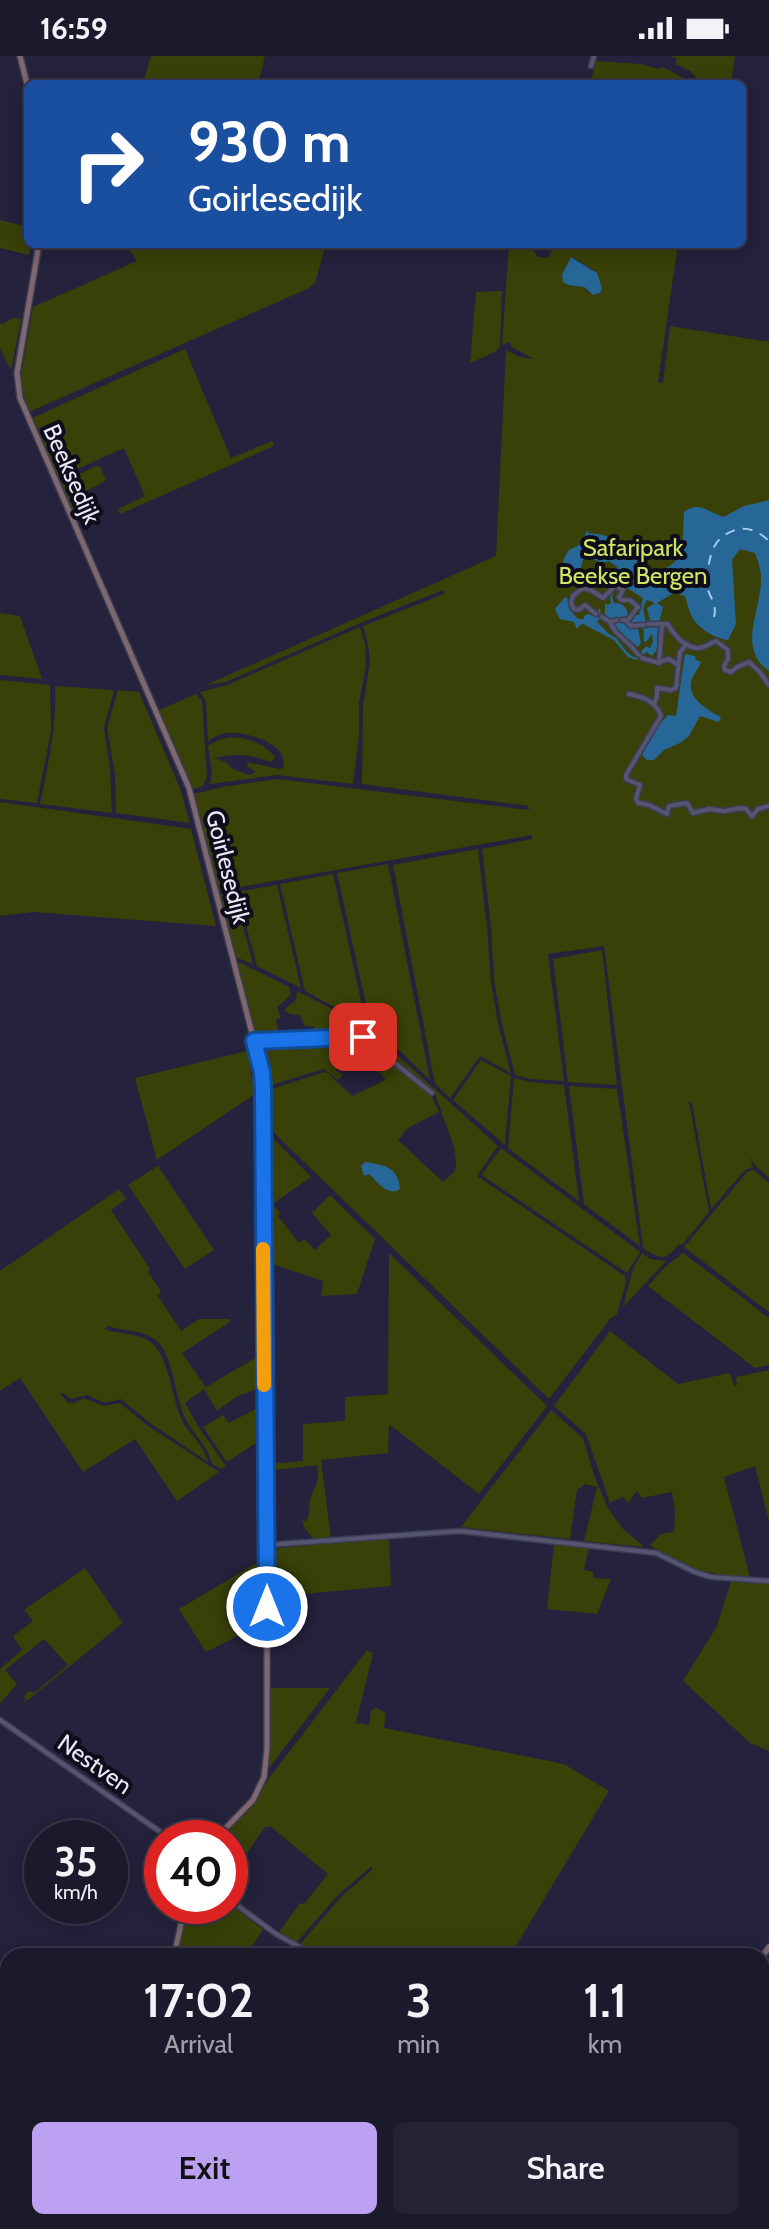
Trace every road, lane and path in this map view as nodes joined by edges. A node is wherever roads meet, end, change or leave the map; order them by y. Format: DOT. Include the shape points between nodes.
graph roads {
  1 [pos="20,56"];
  2 [pos="594,56"];
  3 [pos="591,66"];
  4 [pos="26,80"];
  5 [pos="38,248"];
  6 [pos="622,620"];
  7 [pos="610,622"];
  8 [pos="662,624"];
  9 [pos="687,644"];
  10 [pos="659,662"];
  11 [pos="678,665"];
  12 [pos="769,685"];
  13 [pos="629,694"];
  14 [pos="654,704"];
  15 [pos="154,707"];
  16 [pos="769,806"];
  17 [pos="254,1041"];
  18 [pos="432,1093"];
  19 [pos="266,1545"];
  20 [pos="769,1581"];
  21 [pos="0,1720"];
  22 [pos="234,1820"];
  23 [pos="144,1821"];
  24 [pos="248,1913"];
  25 [pos="181,1924"];
  26 [pos="176,1948"];
  27 [pos="301,1948"];
  1 -- 4 [label="street"];
  2 -- 3 [label="street"];
  5 -- 15 [label="street, Beeksedijk" via="17,373 20,398"];
  6 -- 7 [label="street"];
  6 -- 7 [label="street" via="638,607 635,599 620,599 623,590 616,588 603,598 583,588 573,596 574,609 585,605"];
  6 -- 8 [label="street" via="631,626"];
  7 -- 10 [label="street" via="640,656"];
  8 -- 9 [label="street"];
  8 -- 10 [label="street"];
  9 -- 11 [label="street"];
  9 -- 12 [label="street" via="700,648 716,641 728,650 725,670 749,662"];
  10 -- 11 [label="street" via="669,659"];
  11 -- 14 [label="street" via="676,688 657,688"];
  13 -- 14 [label="street"];
  14 -- 16 [label="street" via="660,718 625,777 640,785 638,803 667,814 669,806 687,803 693,813 741,808 752,816"];
  15 -- 17 [label="street, Goirlesedijk" via="189,788"];
  17 -- 18 [label="street" via="354,1033"];
  17 -- 19 [label="street, Goirlesedijk" via="263,1089"];
  19 -- 20 [label="street" via="453,1530 633,1549 656,1553 711,1577"];
  19 -- 22 [label="street, Goirlesedijk" via="264,1777 253,1800"];
  21 -- 23 [label="street, Nestven"];
  24 -- 27 [label="street"];
  25 -- 26 [label="street"];
}
